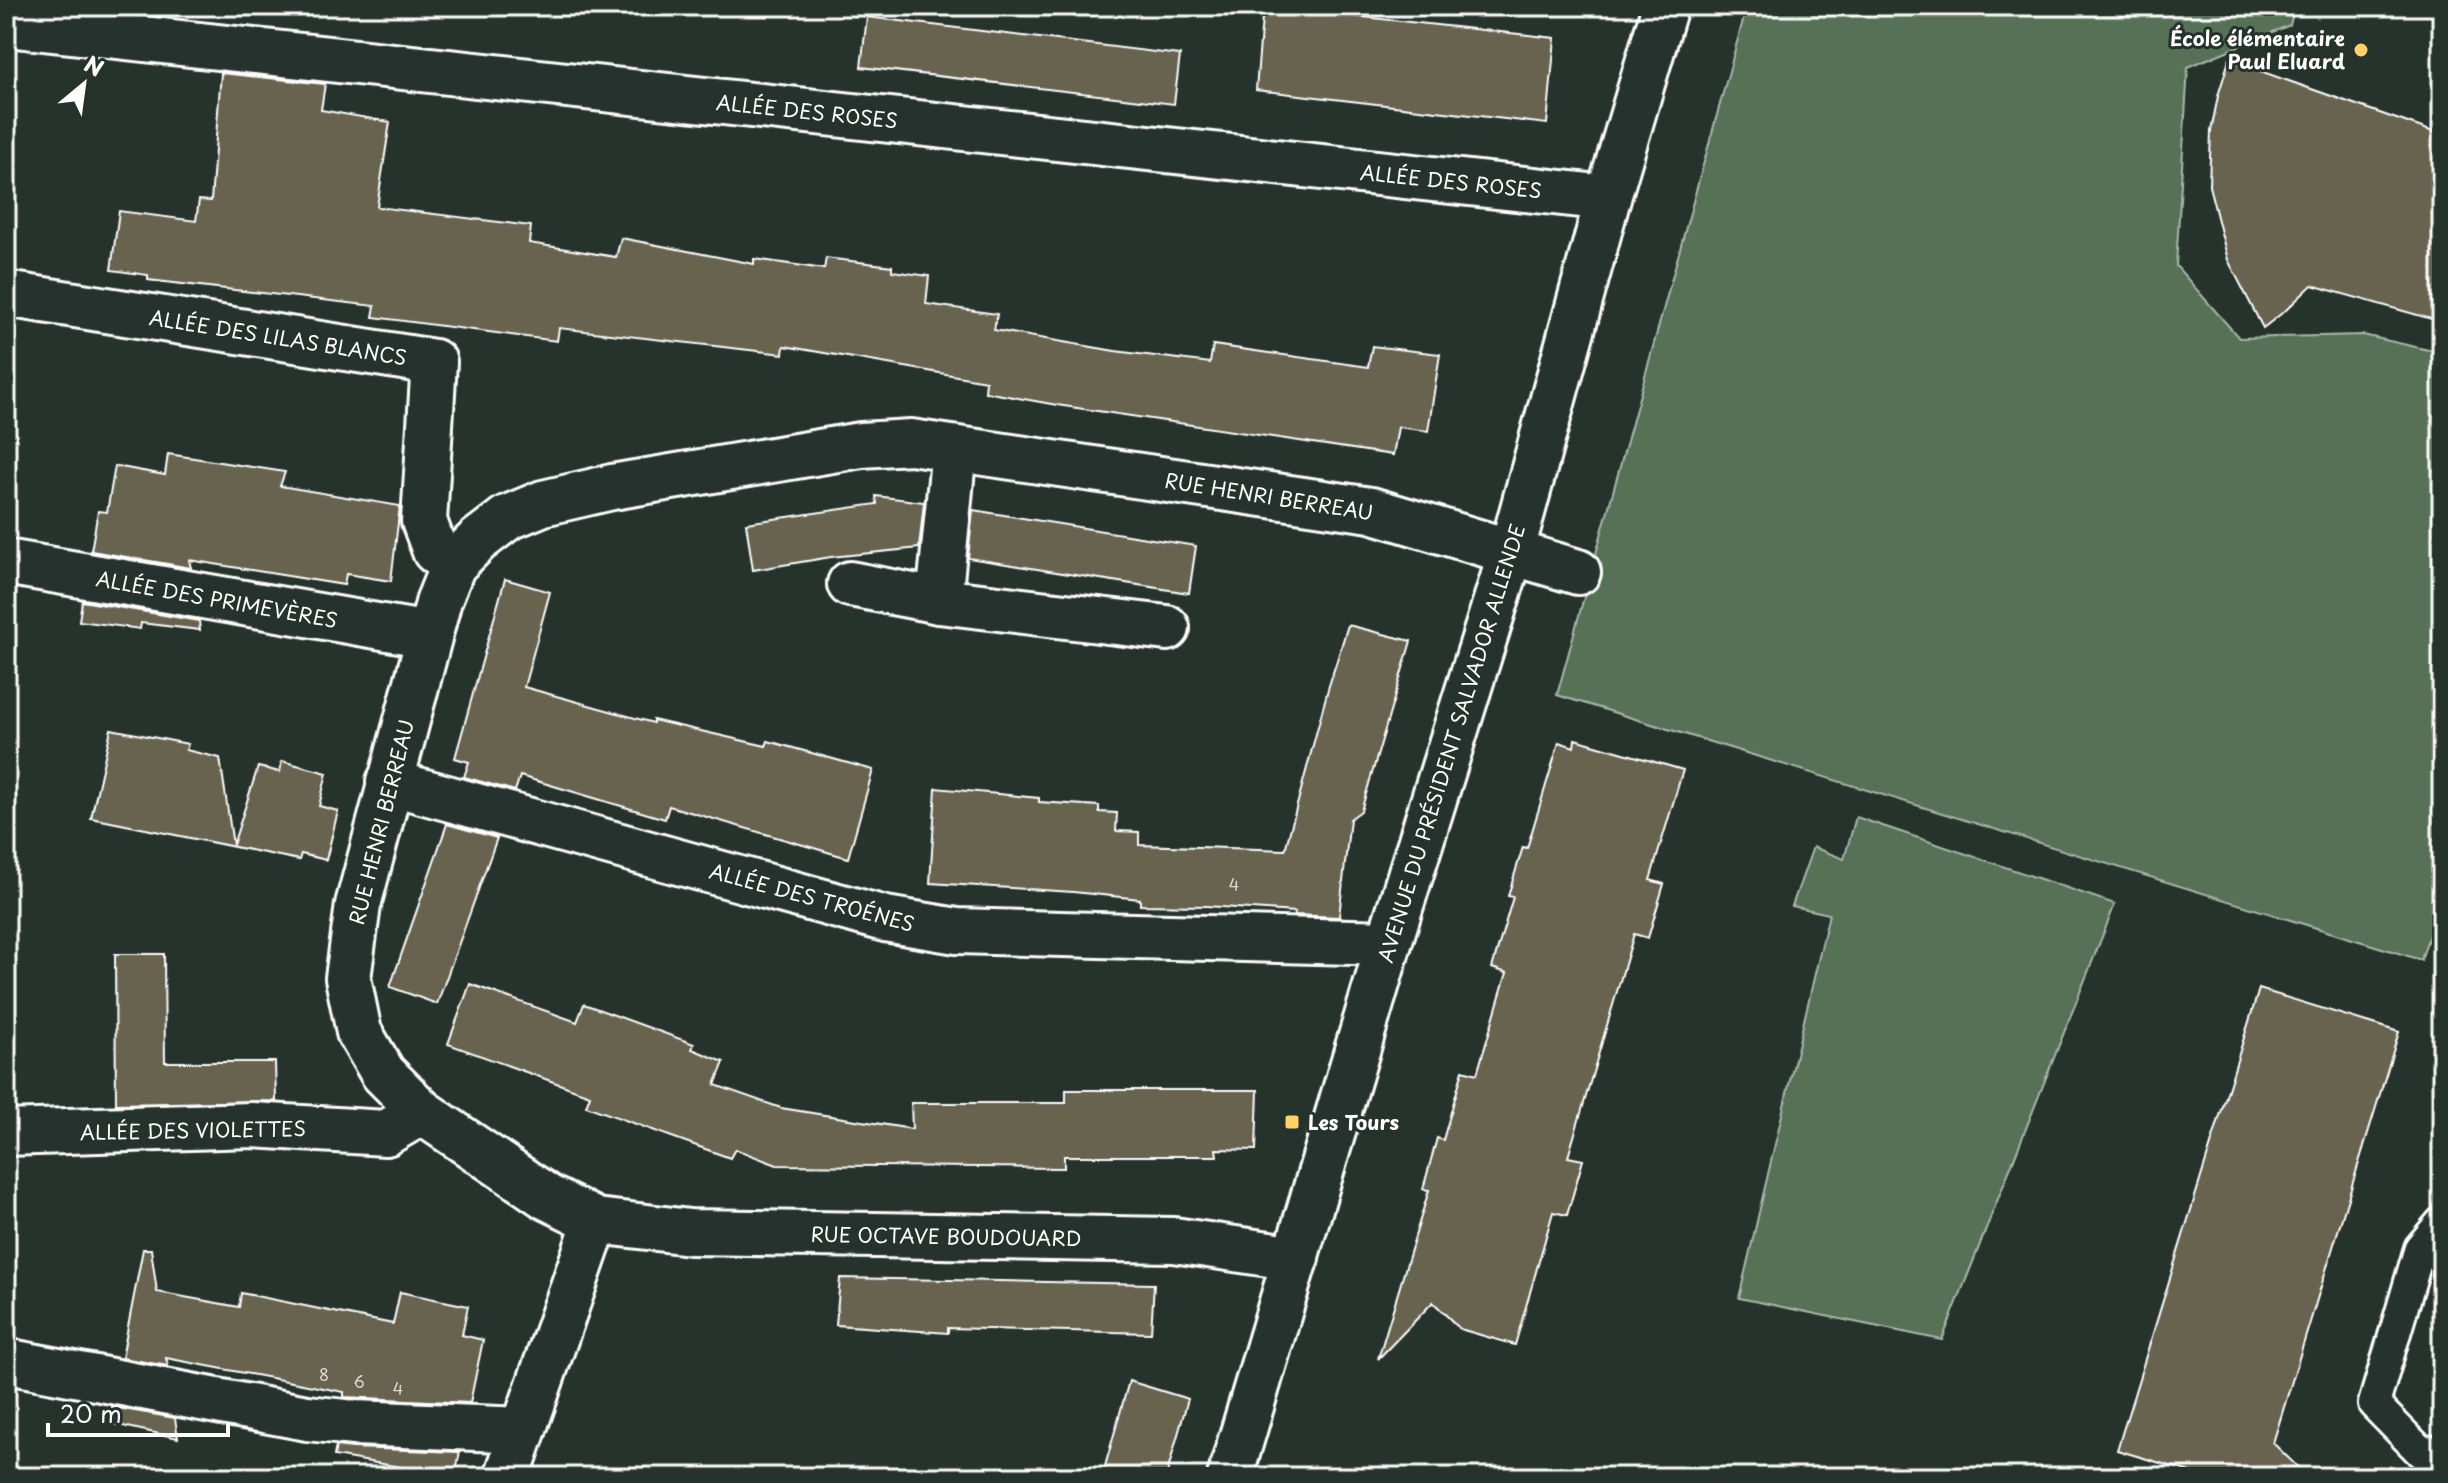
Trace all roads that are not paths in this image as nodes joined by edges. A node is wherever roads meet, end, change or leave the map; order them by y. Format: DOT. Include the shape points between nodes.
graph roads {
  1 [pos="1665,6"];
  2 [pos="6,24"];
  3 [pos="1608,198"];
  4 [pos="6,294"];
  5 [pos="954,449"];
  6 [pos="1511,553"];
  7 [pos="6,562"];
  8 [pos="453,565"];
  9 [pos="1578,572"];
  10 [pos="850,584"];
  11 [pos="939,601"];
  12 [pos="1167,628"];
  13 [pos="429,635"];
  14 [pos="389,782"];
  15 [pos="1389,943"];
  16 [pos="422,1112"];
  17 [pos="6,1133"];
  18 [pos="596,1221"];
  19 [pos="2442,1222"];
  20 [pos="1296,1258"];
  21 [pos="6,1361"];
  22 [pos="523,1430"];
  23 [pos="2442,1451"];
  24 [pos="507,1477"];
  25 [pos="1230,1477"];
  1 -- 3 [label="street, AVENUE DU PRÉSIDENT SALVADOR ALLENDE"];
  2 -- 3 [label="street, ALLÉE DES ROSES"];
  3 -- 6 [label="street, AVENUE DU PRÉSIDENT SALVADOR ALLENDE"];
  4 -- 8 [label="street, ALLÉE DES LILAS BLANCS" via="434,362 424,521 435,551"];
  5 -- 6 [label="street, RUE HENRI BERREAU" via="1371,510"];
  5 -- 8 [label="street, RUE HENRI BERREAU" via="911,442 861,445 612,487 543,503 507,518"];
  5 -- 11 [label="street"];
  6 -- 9 [label="street, RUE HENRI BERREAU"];
  6 -- 15 [label="street, AVENUE DU PRÉSIDENT SALVADOR ALLENDE"];
  7 -- 13 [label="street, ALLÉE DES PRIMEVÈRES"];
  8 -- 13 [label="street, RUE HENRI BERREAU"];
  10 -- 11 [label="street"];
  11 -- 12 [label="street"];
  13 -- 14 [label="street, RUE HENRI BERREAU"];
  14 -- 15 [label="street, ALLÉE DES TROÉNES" via="921,927"];
  14 -- 16 [label="street, RUE HENRI BERREAU" via="358,905 348,978 359,1032 383,1073"];
  15 -- 20 [label="street, AVENUE DU PRÉSIDENT SALVADOR ALLENDE"];
  16 -- 17 [label="street, ALLÉE DES VIOLETTES" via="386,1133 252,1125"];
  16 -- 18 [label="street, RUE HENRI BERREAU" via="547,1197"];
  18 -- 20 [label="street, RUE OCTAVE BOUDOUARD" via="690,1232 1174,1240"];
  18 -- 22 [label="street"];
  19 -- 23 [label="lane" via="2420,1248 2374,1404 2421,1452"];
  20 -- 25 [label="street, AVENUE DU PRÉSIDENT SALVADOR ALLENDE"];
  21 -- 22 [label="street" via="307,1418"];
  22 -- 24 [label="street"];
}
